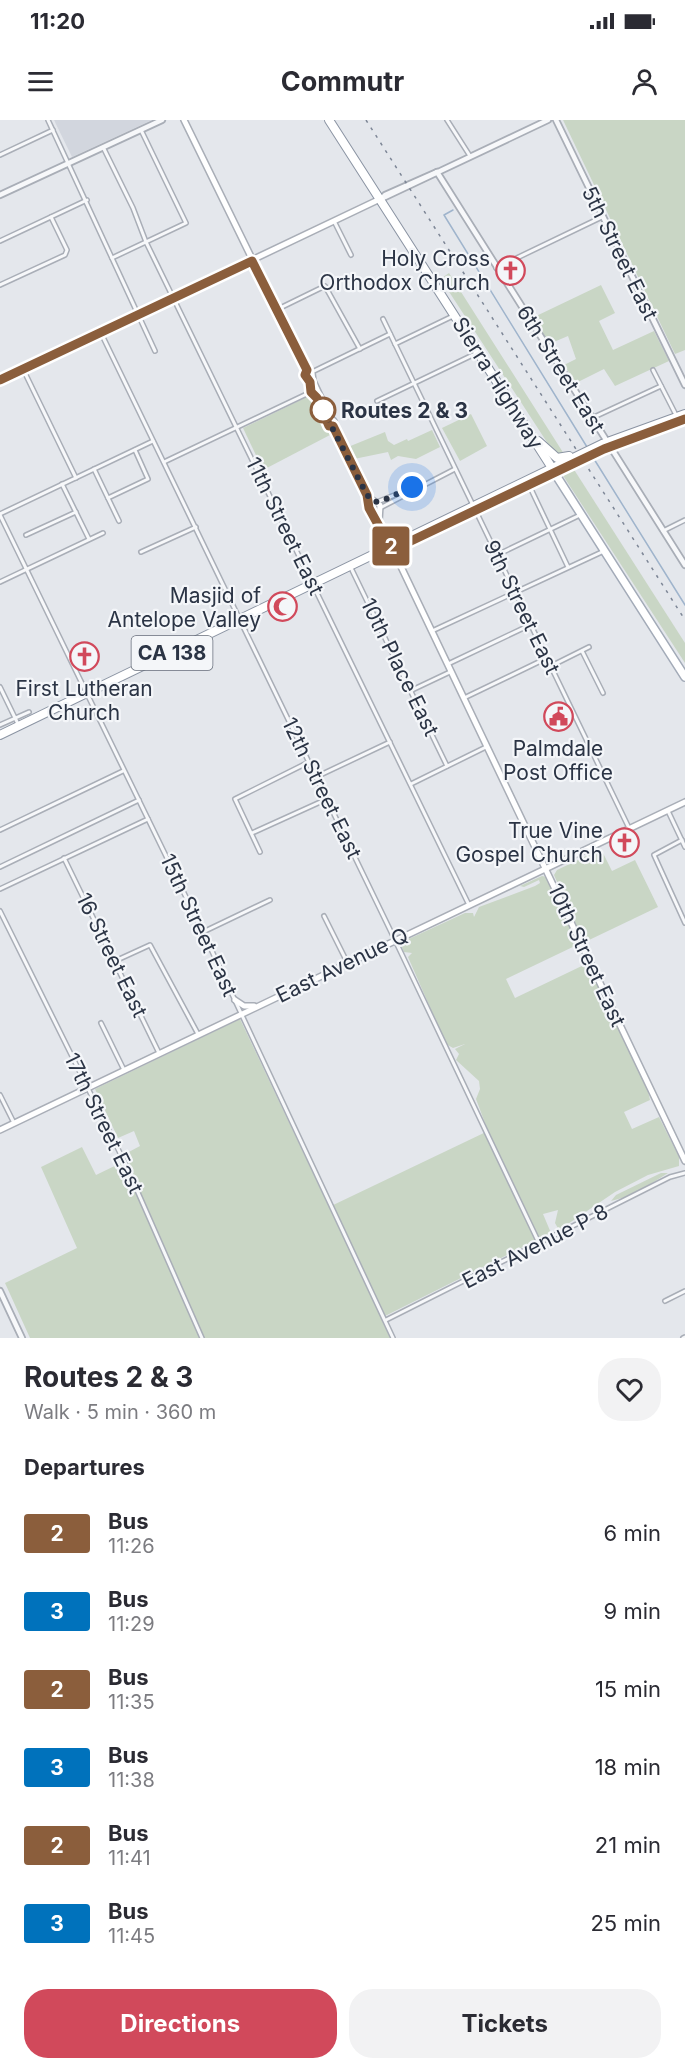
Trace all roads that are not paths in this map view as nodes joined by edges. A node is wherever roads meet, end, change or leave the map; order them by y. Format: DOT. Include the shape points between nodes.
graph roads {
  1 [pos="48,120"];
  2 [pos="162,120"];
  3 [pos="184,120"];
  4 [pos="329,120"];
  5 [pos="447,120"];
  6 [pos="549,120"];
  7 [pos="556,120"];
  8 [pos="140,129"];
  9 [pos="53,130"];
  10 [pos="103,146"];
  11 [pos="0,155"];
  12 [pos="471,156"];
  13 [pos="68,163"];
  14 [pos="437,172"];
  15 [pos="0,195"];
  16 [pos="381,199"];
  17 [pos="87,200"];
  18 [pos="51,217"];
  19 [pos="602,217"];
  20 [pos="334,221"];
  21 [pos="0,242"];
  22 [pos="146,242"];
  23 [pos="351,255"];
  24 [pos="112,258"];
  25 [pos="252,261"];
  26 [pos="496,268"];
  27 [pos="0,285"];
  28 [pos="174,298"];
  29 [pos="276,310"];
  30 [pos="138,314"];
  31 [pos="455,315"];
  32 [pos="382,319"];
  33 [pos="101,333"];
  34 [pos="390,334"];
  35 [pos="395,344"];
  36 [pos="360,349"];
  37 [pos="155,351"];
  38 [pos="478,352"];
  39 [pos="23,369"];
  40 [pos="653,370"];
  41 [pos="310,374"];
  42 [pos="0,380"];
  43 [pos="413,383"];
  44 [pos="685,385"];
  45 [pos="661,386"];
  46 [pos="314,390"];
  47 [pos="377,401"];
  48 [pos="682,416"];
  49 [pos="592,418"];
  50 [pos="237,427"];
  51 [pos="533,438"];
  52 [pos="153,441"];
  53 [pos="608,444"];
  54 [pos="135,450"];
  55 [pos="577,456"];
  56 [pos="164,462"];
  57 [pos="94,469"];
  58 [pos="455,469"];
  59 [pos="553,470"];
  60 [pos="76,478"];
  61 [pos="62,484"];
  62 [pos="529,485"];
  63 [pos="415,487"];
  64 [pos="108,498"];
  65 [pos="375,506"];
  66 [pos="474,509"];
  67 [pos="76,512"];
  68 [pos="0,514"];
  69 [pos="582,514"];
  70 [pos="685,520"];
  71 [pos="119,521"];
  72 [pos="196,527"];
  73 [pos="551,530"];
  74 [pos="663,531"];
  75 [pos="103,533"];
  76 [pos="26,535"];
  77 [pos="89,540"];
  78 [pos="391,548"];
  79 [pos="605,550"];
  80 [pos="141,552"];
  81 [pos="497,555"];
  82 [pos="685,565"];
  83 [pos="568,567"];
  84 [pos="27,570"];
  85 [pos="348,570"];
  86 [pos="0,582"];
  87 [pos="314,585"];
  88 [pos="514,592"];
  89 [pos="240,620"];
  90 [pos="530,625"];
  91 [pos="432,631"];
  92 [pos="589,647"];
  93 [pos="582,651"];
  94 [pos="547,658"];
  95 [pos="448,664"];
  96 [pos="550,666"];
  97 [pos="452,671"];
  98 [pos="685,677"];
  99 [pos="0,687"];
  100 [pos="412,690"];
  101 [pos="603,693"];
  102 [pos="87,694"];
  103 [pos="464,698"];
  104 [pos="29,712"];
  105 [pos="17,722"];
  106 [pos="0,725"];
  107 [pos="0,735"];
  108 [pos="390,742"];
  109 [pos="487,746"];
  110 [pos="309,762"];
  111 [pos="447,766"];
  112 [pos="123,771"];
  113 [pos="316,777"];
  114 [pos="411,784"];
  115 [pos="327,799"];
  116 [pos="139,800"];
  117 [pos="685,802"];
  118 [pos="668,811"];
  119 [pos="148,819"];
  120 [pos="630,829"];
  121 [pos="0,830"];
  122 [pos="252,833"];
  123 [pos="682,840"];
  124 [pos="685,847"];
  125 [pos="260,852"];
  126 [pos="64,858"];
  127 [pos="0,867"];
  128 [pos="547,868"];
  129 [pos="0,889"];
  130 [pos="270,900"];
  131 [pos="469,904"];
  132 [pos="0,911"];
  133 [pos="324,916"];
  134 [pos="685,923"];
  135 [pos="203,932"];
  136 [pos="395,940"];
  137 [pos="115,961"];
  138 [pos="347,962"];
  139 [pos="235,1000"];
  140 [pos="256,1006"];
  141 [pos="241,1013"];
  142 [pos="101,1023"];
  143 [pos="198,1034"];
  144 [pos="159,1053"];
  145 [pos="124,1070"];
  146 [pos="88,1088"];
  147 [pos="0,1095"];
  148 [pos="14,1123"];
  149 [pos="0,1130"];
  150 [pos="685,1161"];
  151 [pos="685,1173"];
  152 [pos="540,1245"];
  153 [pos="0,1291"];
  154 [pos="685,1291"];
  155 [pos="665,1301"];
  156 [pos="385,1321"];
  157 [pos="22,1338"];
  158 [pos="201,1338"];
  159 [pos="393,1338"];
  1 -- 9 [label="street"];
  2 -- 8 [label="street"];
  3 -- 25 [label="main road"];
  4 -- 16 [label="highway, Sierra Highway"];
  5 -- 12 [label="street"];
  6 -- 12 [label="street"];
  7 -- 19 [label="street, 5th Street East"];
  8 -- 10 [label="street"];
  8 -- 22 [label="street" via="186,223"];
  9 -- 11 [label="street"];
  9 -- 13 [label="street"];
  10 -- 13 [label="street"];
  10 -- 22 [label="street, 11th Street East"];
  12 -- 14 [label="street"];
  13 -- 15 [label="street"];
  13 -- 17 [label="street"];
  14 -- 16 [label="street"];
  14 -- 26 [label="street, 6th Street East"];
  16 -- 20 [label="main road"];
  16 -- 31 [label="highway, Sierra Highway"];
  17 -- 18 [label="street"];
  17 -- 24 [label="street"];
  18 -- 21 [label="street"];
  18 -- 27 [label="street" via="67,250 65,255"];
  19 -- 26 [label="street"];
  19 -- 44 [label="street, 5th Street East"];
  20 -- 23 [label="street"];
  20 -- 25 [label="main road"];
  22 -- 24 [label="street"];
  22 -- 28 [label="street, 11th Street East"];
  24 -- 30 [label="street"];
  25 -- 28 [label="main road"];
  25 -- 29 [label="main road"];
  26 -- 49 [label="street, 6th Street East"];
  28 -- 30 [label="main road"];
  28 -- 50 [label="street, 11th Street East"];
  29 -- 36 [label="street" via="325,286"];
  29 -- 41 [label="main road"];
  30 -- 33 [label="main road"];
  30 -- 37 [label="street"];
  31 -- 35 [label="street"];
  31 -- 38 [label="highway, Sierra Highway"];
  32 -- 34 [label="street, 9th Street East"];
  33 -- 39 [label="main road"];
  33 -- 52 [label="street, 12th Street East"];
  34 -- 35 [label="street, 9th Street East"];
  34 -- 36 [label="street"];
  35 -- 43 [label="street, 9th Street East"];
  36 -- 41 [label="street"];
  38 -- 43 [label="street"];
  38 -- 51 [label="highway, Sierra Highway"];
  39 -- 42 [label="main road"];
  39 -- 60 [label="street"];
  40 -- 45 [label="street"];
  41 -- 46 [label="main road"];
  43 -- 47 [label="street"];
  43 -- 58 [label="street, 9th Street East"];
  45 -- 48 [label="street"];
  45 -- 49 [label="street"];
  46 -- 50 [label="street"];
  46 -- 65 [label="main road" via="330,420 329,426 333,426"];
  48 -- 53 [label="highway, CA 138"];
  49 -- 53 [label="street, 6th Street East"];
  50 -- 56 [label="street"];
  50 -- 87 [label="street, 11th Street East"];
  51 -- 55 [label="highway" via="557,458"];
  51 -- 59 [label="highway, Sierra Highway"];
  52 -- 54 [label="street"];
  52 -- 56 [label="street, 12th Street East"];
  53 -- 55 [label="highway, CA 138"];
  53 -- 59 [label="highway, CA 138"];
  53 -- 74 [label="street, 6th Street East"];
  54 -- 57 [label="street"];
  54 -- 64 [label="street" via="148,479"];
  55 -- 59 [label="highway, CA 138"];
  56 -- 72 [label="street, 12th Street East"];
  57 -- 60 [label="street"];
  57 -- 64 [label="street"];
  58 -- 63 [label="street"];
  58 -- 66 [label="street, 9th Street East"];
  59 -- 62 [label="highway, CA 138"];
  59 -- 66 [label="highway, CA 138"];
  59 -- 69 [label="main road, Sierra Highway"];
  60 -- 61 [label="street"];
  61 -- 67 [label="street"];
  61 -- 68 [label="street"];
  62 -- 66 [label="highway, CA 138"];
  62 -- 73 [label="street"];
  63 -- 65 [label="street"];
  63 -- 65 [label="street"];
  64 -- 71 [label="street"];
  65 -- 78 [label="main road, 10th Street East"];
  66 -- 78 [label="highway, CA 138"];
  66 -- 81 [label="street, 9th Street East"];
  67 -- 76 [label="street"];
  67 -- 77 [label="street"];
  68 -- 84 [label="street, 15th Street East"];
  69 -- 73 [label="street"];
  69 -- 79 [label="main road, Sierra Highway"];
  70 -- 74 [label="street"];
  72 -- 80 [label="street"];
  72 -- 89 [label="street, 12th Street East"];
  73 -- 81 [label="street"];
  73 -- 83 [label="street"];
  74 -- 82 [label="street, 6th Street East"];
  75 -- 77 [label="street"];
  77 -- 84 [label="street"];
  78 -- 85 [label="highway, CA 138"];
  78 -- 91 [label="main road, 10th Street East"];
  79 -- 83 [label="street"];
  79 -- 98 [label="main road, Sierra Highway"];
  81 -- 88 [label="street, 9th Street East"];
  83 -- 88 [label="street"];
  84 -- 86 [label="street"];
  84 -- 102 [label="street, 15th Street East"];
  85 -- 87 [label="highway, CA 138"];
  85 -- 100 [label="street, 10th Place East" via="363,590"];
  87 -- 89 [label="highway, CA 138"];
  87 -- 108 [label="street, 11th Street East"];
  88 -- 90 [label="street, 9th Street East"];
  88 -- 91 [label="street"];
  89 -- 102 [label="highway, CA 138"];
  89 -- 110 [label="street, 12th Street East"];
  90 -- 94 [label="street, 9th Street East"];
  90 -- 95 [label="street"];
  91 -- 95 [label="main road, 10th Street East"];
  92 -- 93 [label="street"];
  93 -- 96 [label="street"];
  93 -- 101 [label="street"];
  94 -- 96 [label="street, 9th Street East"];
  94 -- 103 [label="street"];
  95 -- 97 [label="main road, 10th Street East"];
  96 -- 120 [label="street, 9th Street East"];
  97 -- 100 [label="street"];
  97 -- 103 [label="main road, 10th Street East"];
  99 -- 105 [label="street"];
  100 -- 111 [label="street, 10th Place East"];
  102 -- 105 [label="highway, CA 138"];
  102 -- 112 [label="street, 15th Street East"];
  103 -- 109 [label="main road, 10th Street East"];
  104 -- 105 [label="street"];
  105 -- 106 [label="street"];
  105 -- 107 [label="highway, CA 138"];
  108 -- 113 [label="street"];
  108 -- 114 [label="street, 11th Street East"];
  109 -- 111 [label="street"];
  109 -- 128 [label="main road, 10th Street East"];
  110 -- 113 [label="street, 12th Street East"];
  110 -- 122 [label="street" via="235,799"];
  111 -- 114 [label="street"];
  112 -- 116 [label="street, 15th Street East"];
  112 -- 121 [label="street"];
  113 -- 115 [label="street, 12th Street East"];
  114 -- 131 [label="street, 11th Street East"];
  115 -- 122 [label="street"];
  115 -- 136 [label="street, 12th Street East"];
  116 -- 119 [label="street, 15th Street East"];
  116 -- 127 [label="street"];
  117 -- 118 [label="main road, East Avenue Q"];
  118 -- 120 [label="main road, East Avenue Q"];
  118 -- 123 [label="street"];
  119 -- 126 [label="street"];
  119 -- 135 [label="street, 15th Street East"];
  120 -- 128 [label="main road, East Avenue Q"];
  122 -- 125 [label="street"];
  123 -- 124 [label="street"];
  123 -- 134 [label="street" via="656,852 654,858"];
  126 -- 129 [label="street"];
  126 -- 137 [label="street, 16 Street East"];
  128 -- 131 [label="main road, East Avenue Q"];
  128 -- 150 [label="main road, 10th Street East"];
  130 -- 135 [label="street"];
  131 -- 136 [label="main road, East Avenue Q"];
  132 -- 146 [label="street, 17th Street East"];
  133 -- 138 [label="street"];
  135 -- 139 [label="street, 15th Street East"];
  136 -- 138 [label="main road, East Avenue Q"];
  136 -- 152 [label="street, 12th Street East"];
  137 -- 143 [label="street" via="150,945"];
  137 -- 144 [label="street, 16 Street East"];
  138 -- 140 [label="main road, East Avenue Q"];
  139 -- 140 [label="main road" via="244,1006"];
  139 -- 141 [label="street, 15th Street East"];
  140 -- 141 [label="main road, East Avenue Q"];
  141 -- 143 [label="main road, East Avenue Q"];
  141 -- 156 [label="street, 15th Street East"];
  142 -- 145 [label="street"];
  143 -- 144 [label="main road, East Avenue Q"];
  144 -- 145 [label="main road, East Avenue Q"];
  145 -- 146 [label="main road, East Avenue Q"];
  146 -- 148 [label="main road, East Avenue Q"];
  146 -- 158 [label="street, 17th Street East"];
  147 -- 148 [label="street"];
  148 -- 149 [label="main road, East Avenue Q"];
  151 -- 152 [label="street, East Avenue P 8" via="670,1177"];
  152 -- 156 [label="street, East Avenue P 8"];
  153 -- 157 [label="street"];
  154 -- 155 [label="street"];
  156 -- 159 [label="street, 15th Street East"];
}
